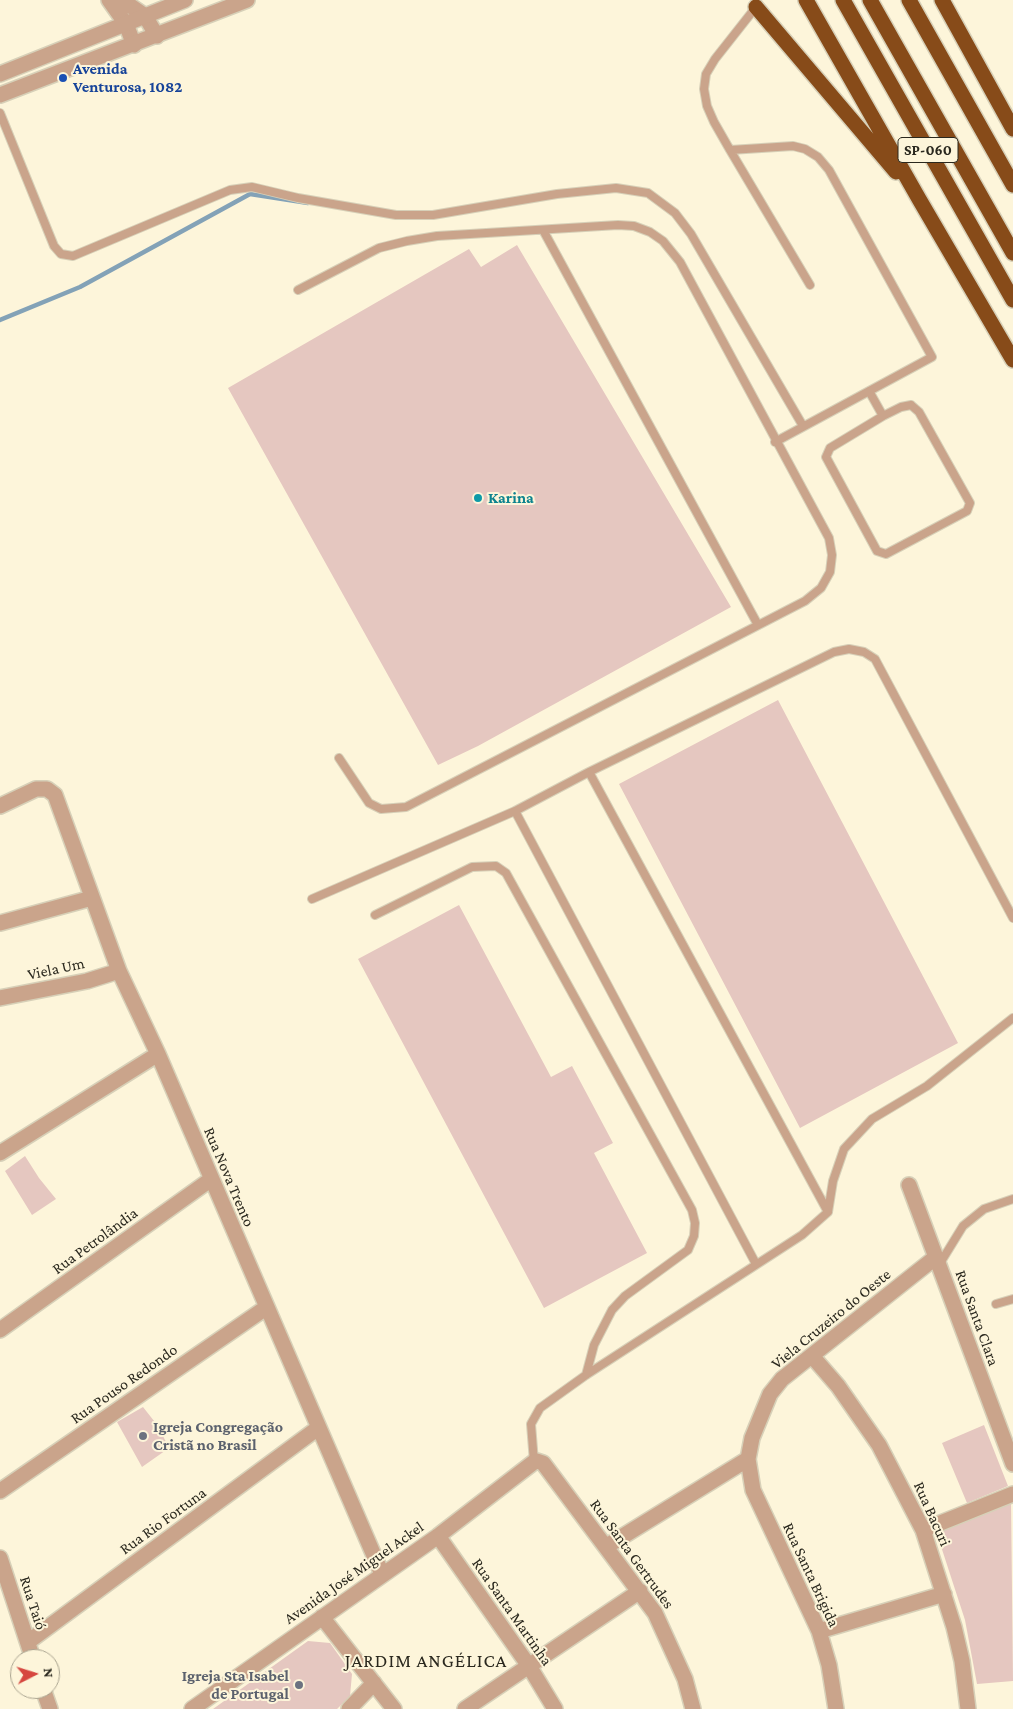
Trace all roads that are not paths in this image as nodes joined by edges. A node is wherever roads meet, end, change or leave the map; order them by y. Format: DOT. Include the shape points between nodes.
graph roads {
  1 [pos="109,0"];
  2 [pos="122,0"];
  3 [pos="185,0"];
  4 [pos="247,0"];
  5 [pos="806,0"];
  6 [pos="843,0"];
  7 [pos="870,0"];
  8 [pos="909,0"];
  9 [pos="942,0"];
  10 [pos="756,7"];
  11 [pos="145,16"];
  12 [pos="126,24"];
  13 [pos="157,36"];
  14 [pos="134,45"];
  15 [pos="0,74"];
  16 [pos="0,95"];
  17 [pos="0,113"];
  18 [pos="1013,129"];
  19 [pos="730,150"];
  20 [pos="1013,185"];
  21 [pos="919,199"];
  22 [pos="543,230"];
  23 [pos="1013,253"];
  24 [pos="810,286"];
  25 [pos="298,290"];
  26 [pos="1013,300"];
  27 [pos="1013,360"];
  28 [pos="869,391"];
  29 [pos="883,416"];
  30 [pos="803,426"];
  31 [pos="775,442"];
  32 [pos="758,625"];
  33 [pos="339,758"];
  34 [pos="589,772"];
  35 [pos="0,806"];
  36 [pos="515,811"];
  37 [pos="92,898"];
  38 [pos="312,899"];
  39 [pos="375,915"];
  40 [pos="1013,918"];
  41 [pos="0,923"];
  42 [pos="120,971"];
  43 [pos="0,998"];
  44 [pos="1013,1018"];
  45 [pos="158,1054"];
  46 [pos="0,1153"];
  47 [pos="210,1180"];
  48 [pos="908,1184"];
  49 [pos="1013,1199"];
  50 [pos="828,1212"];
  51 [pos="937,1261"];
  52 [pos="756,1264"];
  53 [pos="1013,1299"];
  54 [pos="996,1304"];
  55 [pos="267,1307"];
  56 [pos="0,1330"];
  57 [pos="812,1356"];
  58 [pos="586,1375"];
  59 [pos="318,1428"];
  60 [pos="748,1459"];
  61 [pos="534,1462"];
  62 [pos="1013,1464"];
  63 [pos="0,1491"];
  64 [pos="1013,1494"];
  65 [pos="923,1530"];
  66 [pos="438,1536"];
  67 [pos="607,1546"];
  68 [pos="0,1558"];
  69 [pos="382,1574"];
  70 [pos="640,1591"];
  71 [pos="944,1594"];
  72 [pos="322,1617"];
  73 [pos="819,1631"];
  74 [pos="28,1642"];
  75 [pos="30,1649"];
  76 [pos="529,1666"];
  77 [pos="374,1684"];
  78 [pos="192,1709"];
  79 [pos="349,1709"];
  80 [pos="394,1709"];
  81 [pos="465,1709"];
  82 [pos="555,1709"];
  83 [pos="693,1709"];
  84 [pos="836,1709"];
  85 [pos="968,1709"];
  1 -- 12 [label="street"];
  2 -- 11 [label="street"];
  3 -- 11 [label="street"];
  4 -- 13 [label="street"];
  5 -- 21 [label="highway, SP-060"];
  6 -- 26 [label="highway, SP-060"];
  7 -- 23 [label="highway, SP-060"];
  8 -- 20 [label="highway"];
  9 -- 18 [label="highway"];
  10 -- 19 [label="lane" via="706,74 707,106"];
  10 -- 21 [label="highway"];
  11 -- 12 [label="street"];
  11 -- 13 [label="street"];
  12 -- 14 [label="street"];
  12 -- 15 [label="street"];
  13 -- 14 [label="street"];
  14 -- 16 [label="street"];
  17 -- 30 [label="lane" via="54,246 61,254 74,256 230,190 252,187 396,215 433,216 557,194 616,188 648,194 675,213 691,234"];
  19 -- 24 [label="lane"];
  19 -- 28 [label="lane" via="793,146 818,157 829,170 932,356"];
  21 -- 27 [label="highway, SP-060"];
  22 -- 25 [label="lane" via="437,236 407,241 379,248"];
  22 -- 31 [label="lane" via="634,226 663,242 680,262"];
  22 -- 32 [label="lane"];
  28 -- 29 [label="lane"];
  28 -- 30 [label="lane"];
  29 -- 29 [label="lane" via="901,406 911,405 919,412 970,504 967,511 886,554 877,551 826,457 830,448"];
  30 -- 31 [label="lane"];
  31 -- 32 [label="lane" via="829,538 832,556 830,572 821,588 806,600"];
  32 -- 33 [label="lane" via="406,807 381,809 369,803"];
  34 -- 36 [label="lane"];
  34 -- 40 [label="lane" via="834,652 849,649 864,652 876,659"];
  34 -- 50 [label="lane"];
  35 -- 37 [label="street, Rua Nova Trento" via="36,789 52,792"];
  36 -- 38 [label="lane"];
  36 -- 52 [label="lane"];
  37 -- 41 [label="street"];
  37 -- 42 [label="street, Rua Nova Trento"];
  39 -- 58 [label="lane" via="472,867 496,866 506,873 692,1210 694,1236 688,1250 625,1296 612,1310 594,1344"];
  42 -- 43 [label="street, Viela Um" via="87,981"];
  42 -- 45 [label="street, Rua Nova Trento"];
  44 -- 50 [label="lane" via="927,1086 872,1119 844,1149"];
  45 -- 46 [label="street"];
  45 -- 47 [label="street, Rua Nova Trento"];
  47 -- 55 [label="street, Rua Nova Trento"];
  47 -- 56 [label="street, Rua Petrolândia"];
  48 -- 51 [label="street, Rua Santa Clara"];
  49 -- 51 [label="lane" via="984,1209 963,1226"];
  50 -- 52 [label="lane" via="802,1235"];
  51 -- 57 [label="street, Viela Cruzeiro do Oeste"];
  51 -- 62 [label="street, Rua Santa Clara"];
  52 -- 58 [label="lane"];
  53 -- 54 [label="lane"];
  55 -- 59 [label="street, Rua Nova Trento"];
  55 -- 63 [label="street, Rua Pouso Redondo"];
  57 -- 60 [label="street, Viela Cruzeiro do Oeste" via="782,1379 770,1394 760,1414"];
  57 -- 65 [label="street, Rua Bacuri" via="838,1386 879,1445"];
  58 -- 61 [label="lane" via="540,1408 534,1416 531,1424"];
  59 -- 69 [label="street, Rua Nova Trento"];
  59 -- 74 [label="street, Rua Rio Fortuna"];
  60 -- 67 [label="street"];
  60 -- 73 [label="street, Rua Santa Brigida" via="758,1506"];
  61 -- 66 [label="street, Avenida José Miguel Ackel"];
  61 -- 67 [label="street, Rua Santa Gertrudes" via="543,1463"];
  64 -- 65 [label="street"];
  65 -- 71 [label="street, Rua Bacuri"];
  66 -- 69 [label="street, Avenida José Miguel Ackel"];
  66 -- 76 [label="street, Rua Santa Martinha"];
  67 -- 70 [label="street, Rua Santa Gertrudes"];
  68 -- 74 [label="street, Rua Taió"];
  69 -- 72 [label="street, Avenida José Miguel Ackel"];
  70 -- 76 [label="street"];
  70 -- 83 [label="street, Rua Santa Gertrudes" via="671,1644"];
  71 -- 73 [label="street"];
  71 -- 85 [label="street, Rua Bacuri" via="962,1661"];
  72 -- 77 [label="street"];
  72 -- 78 [label="street, Avenida José Miguel Ackel"];
  73 -- 84 [label="street, Rua Santa Brigida" via="829,1665"];
  74 -- 75 [label="street, Rua Taió"];
  76 -- 81 [label="street"];
  76 -- 82 [label="street, Rua Santa Martinha"];
  77 -- 79 [label="street"];
  77 -- 80 [label="street"];
}
